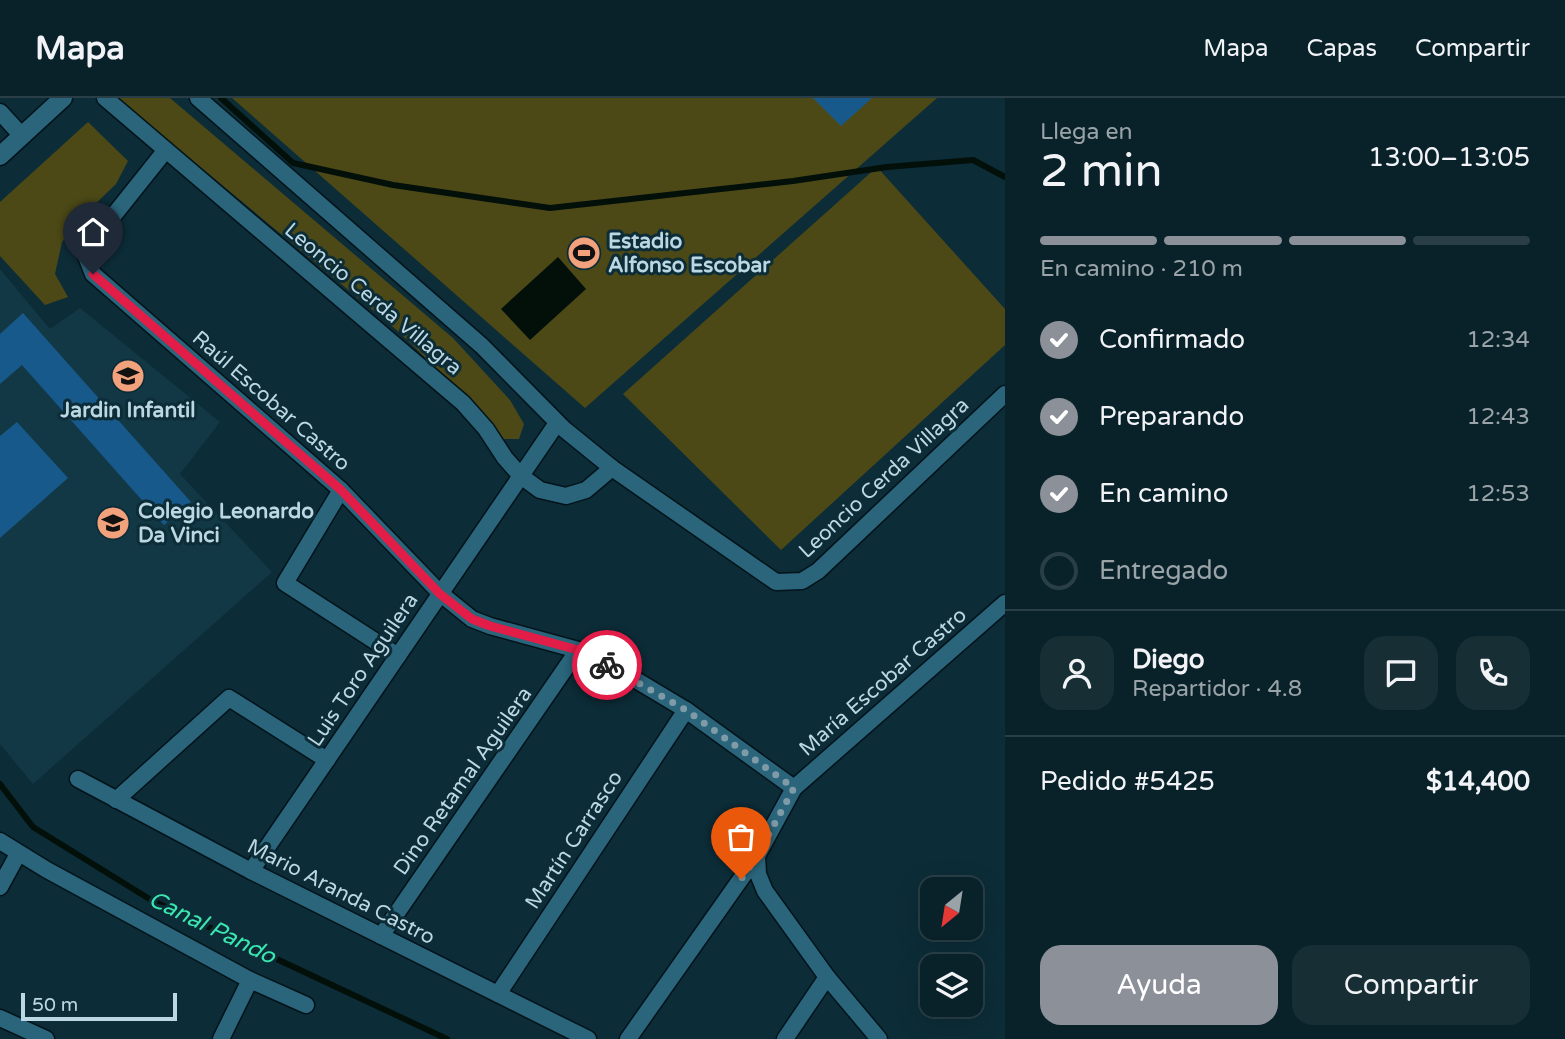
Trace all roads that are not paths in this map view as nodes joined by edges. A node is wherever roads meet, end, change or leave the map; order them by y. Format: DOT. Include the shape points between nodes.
graph roads {
  1 [pos="63,98"];
  2 [pos="105,98"];
  3 [pos="198,98"];
  4 [pos="0,112"];
  5 [pos="22,136"];
  6 [pos="166,151"];
  7 [pos="0,156"];
  8 [pos="1005,394"];
  9 [pos="557,423"];
  10 [pos="612,468"];
  11 [pos="521,476"];
  12 [pos="341,490"];
  13 [pos="440,594"];
  14 [pos="1005,603"];
  15 [pos="578,650"];
  16 [pos="398,656"];
  17 [pos="686,710"];
  18 [pos="327,760"];
  19 [pos="78,779"];
  20 [pos="794,788"];
  21 [pos="116,800"];
  22 [pos="0,841"];
  23 [pos="18,854"];
  24 [pos="757,856"];
  25 [pos="251,871"];
  26 [pos="0,887"];
  27 [pos="381,936"];
  28 [pos="827,977"];
  29 [pos="250,980"];
  30 [pos="498,994"];
  31 [pos="306,1004"];
  32 [pos="0,1018"];
  33 [pos="46,1039"];
  34 [pos="221,1039"];
  35 [pos="588,1039"];
  36 [pos="628,1039"];
  37 [pos="785,1039"];
  38 [pos="879,1039"];
  1 -- 5 [label="street"];
  2 -- 6 [label="street, Leoncio Cerda Villagra"];
  3 -- 9 [label="street, Leoncio Cerda Villagra" via="482,346"];
  4 -- 5 [label="street"];
  5 -- 7 [label="street"];
  6 -- 11 [label="street, Leoncio Cerda Villagra" via="463,403"];
  6 -- 12 [label="street, Raúl Escobar Castro" via="94,240 86,256 93,274"];
  8 -- 10 [label="street, Leoncio Cerda Villagra" via="802,581 776,582 760,573"];
  9 -- 10 [label="street, Leoncio Cerda Villagra"];
  9 -- 11 [label="street, Luis Toro Aguilera"];
  10 -- 11 [label="street, Leoncio Cerda Villagra" via="586,491 566,496 540,490"];
  11 -- 13 [label="street, Luis Toro Aguilera"];
  12 -- 13 [label="street, Raúl Escobar Castro"];
  12 -- 16 [label="street" via="285,583"];
  13 -- 15 [label="street, Raúl Escobar Castro" via="472,619"];
  13 -- 16 [label="street, Luis Toro Aguilera"];
  14 -- 20 [label="street, María Escobar Castro"];
  15 -- 17 [label="street, Raúl Escobar Castro"];
  15 -- 27 [label="street, Dino Retamal Aguilera"];
  16 -- 18 [label="street, Luis Toro Aguilera"];
  17 -- 20 [label="street, Raúl Escobar Castro"];
  17 -- 30 [label="street, Martín Carrasco"];
  18 -- 21 [label="street" via="229,698"];
  18 -- 25 [label="street, Luis Toro Aguilera"];
  19 -- 21 [label="street, Mario Aranda Castro"];
  20 -- 24 [label="street, María Escobar Castro"];
  21 -- 25 [label="street, Mario Aranda Castro"];
  22 -- 23 [label="street"];
  23 -- 26 [label="street"];
  23 -- 29 [label="street"];
  24 -- 28 [label="street" via="765,891"];
  24 -- 36 [label="street, María Escobar Castro"];
  25 -- 27 [label="street, Mario Aranda Castro"];
  27 -- 30 [label="street, Mario Aranda Castro"];
  28 -- 37 [label="street"];
  28 -- 38 [label="street"];
  29 -- 31 [label="street"];
  29 -- 34 [label="street"];
  30 -- 35 [label="street, Mario Aranda Castro"];
  32 -- 33 [label="street"];
}
